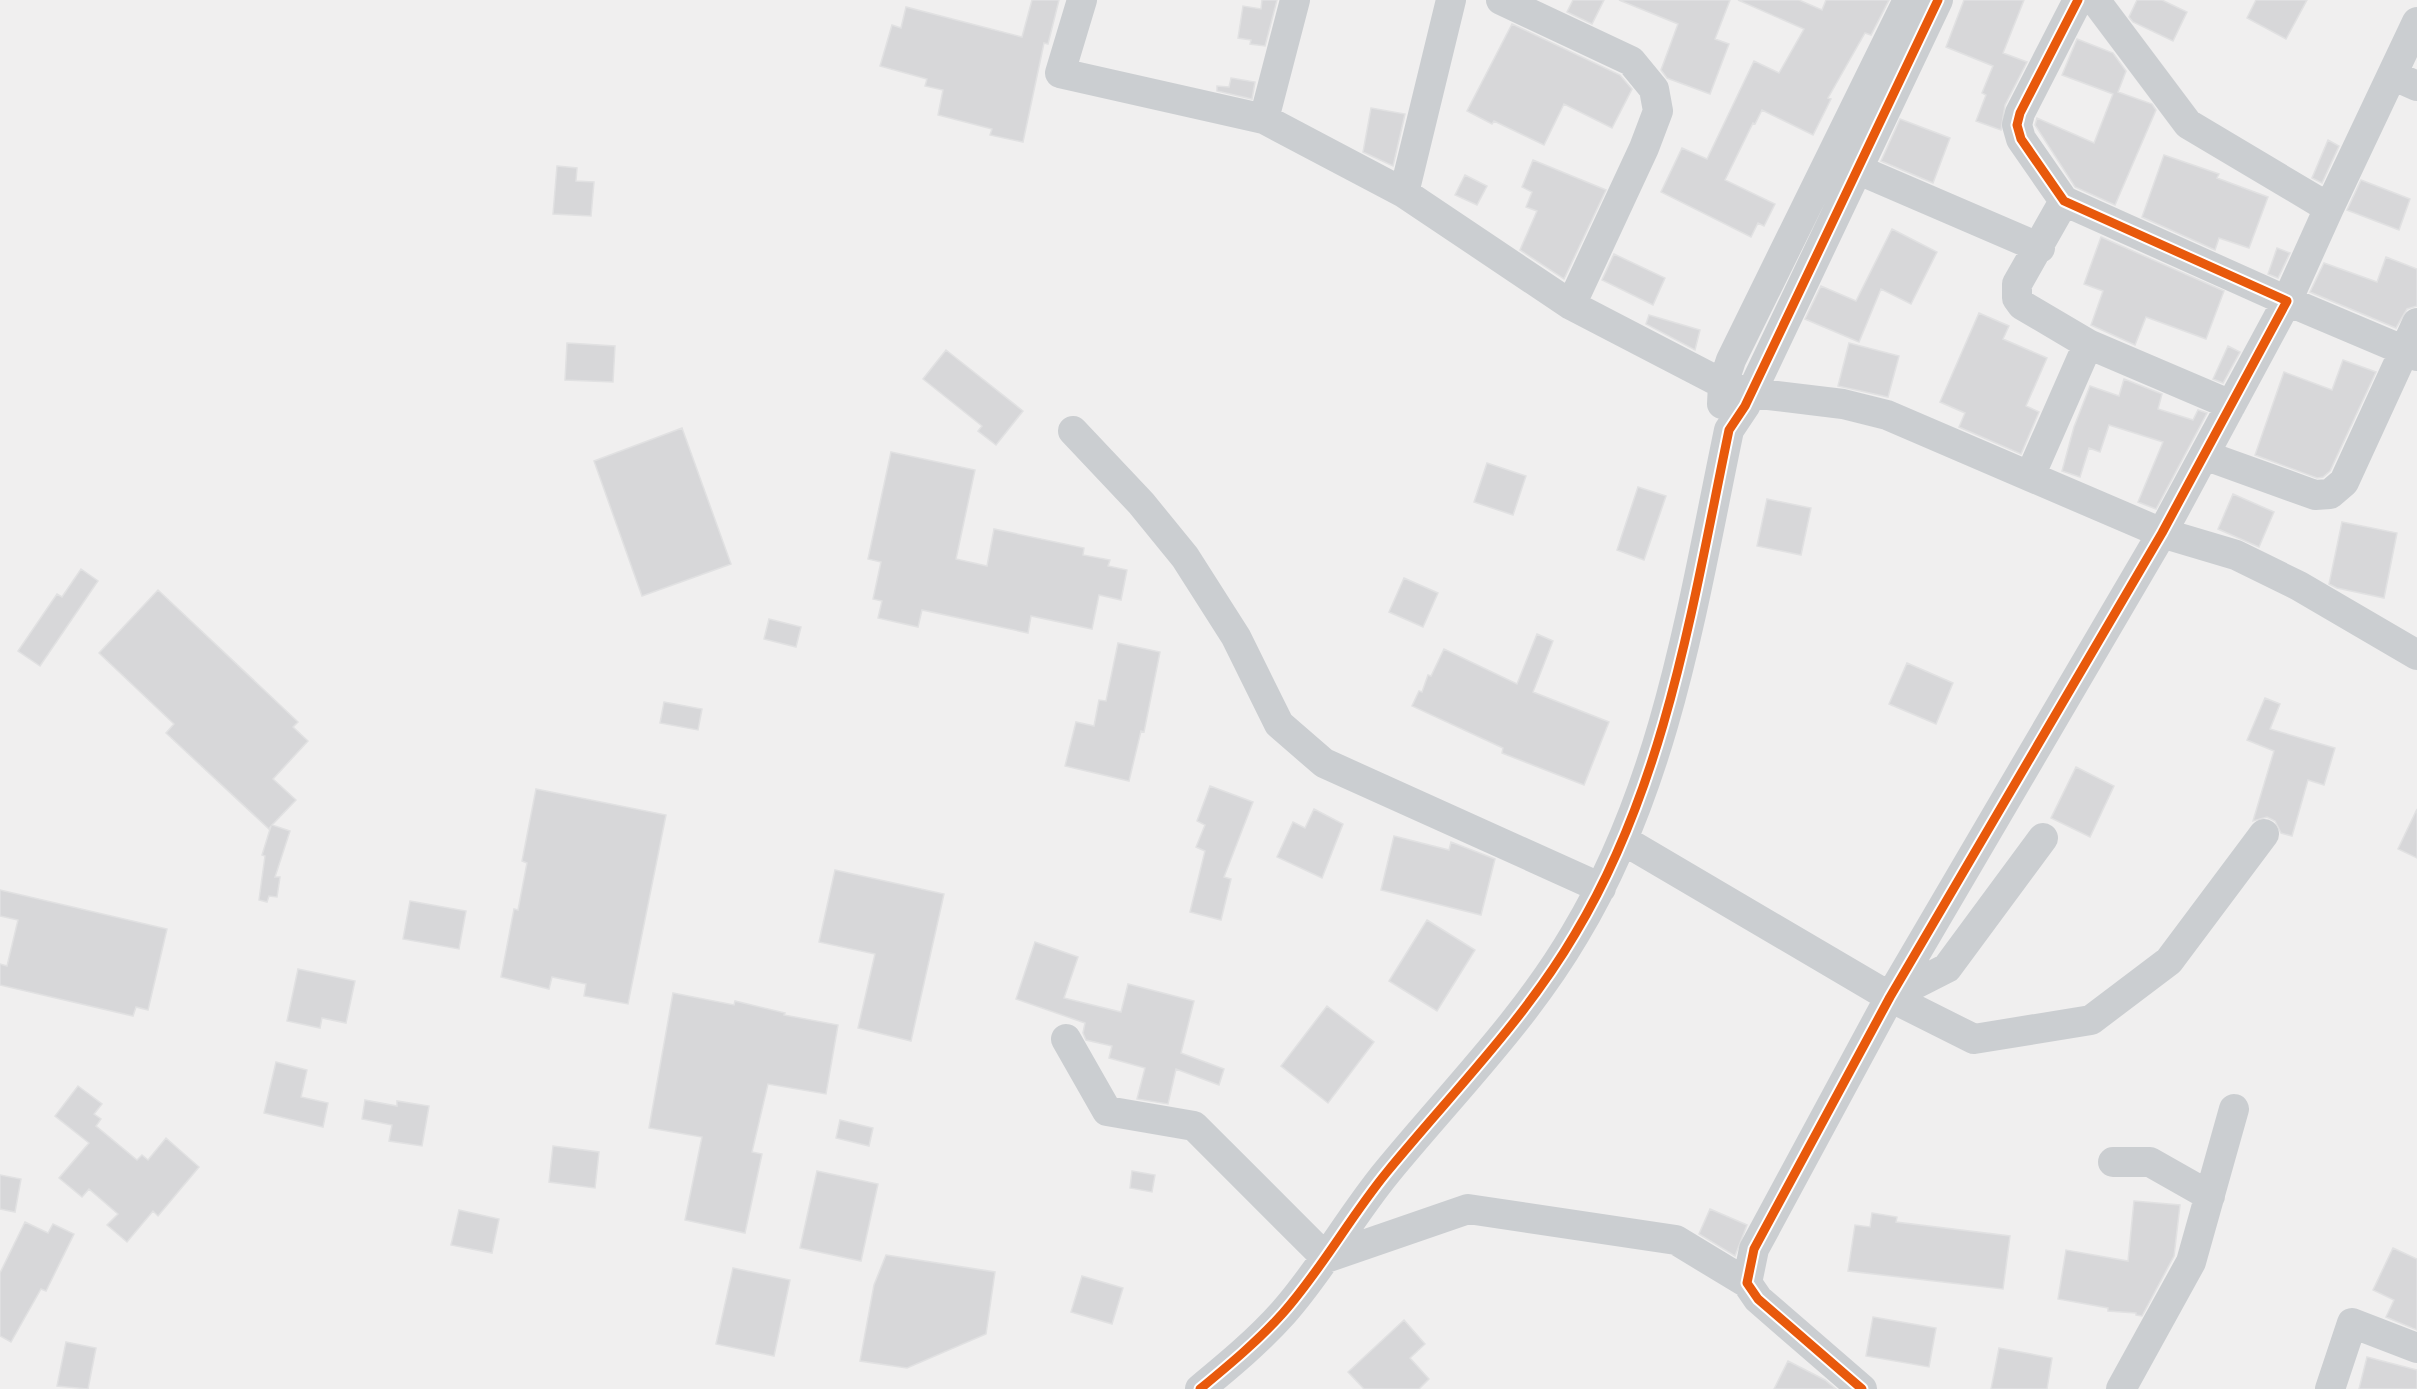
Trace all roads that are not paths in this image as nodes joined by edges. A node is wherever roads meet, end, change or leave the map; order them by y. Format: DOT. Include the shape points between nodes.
graph roads {
  1 [pos="1082,0"];
  2 [pos="1295,0"];
  3 [pos="1451,0"];
  4 [pos="1501,0"];
  5 [pos="1908,0"];
  6 [pos="1938,0"];
  7 [pos="2078,0"];
  8 [pos="2095,0"];
  9 [pos="2417,22"];
  10 [pos="2404,80"];
  11 [pos="1264,119"];
  12 [pos="1843,163"];
  13 [pos="1404,194"];
  14 [pos="2064,201"];
  15 [pos="2329,208"];
  16 [pos="2040,248"];
  17 [pos="2287,301"];
  18 [pos="1571,305"];
  19 [pos="2417,323"];
  20 [pos="2088,344"];
  21 [pos="2411,354"];
  22 [pos="1737,389"];
  23 [pos="2231,405"];
  24 [pos="1073,431"];
  25 [pos="2204,455"];
  26 [pos="2030,476"];
  27 [pos="2162,533"];
  28 [pos="2417,656"];
  29 [pos="2264,834"];
  30 [pos="2043,838"];
  31 [pos="1623,840"];
  32 [pos="1601,888"];
  33 [pos="1890,997"];
  34 [pos="1066,1039"];
  35 [pos="2234,1109"];
  36 [pos="2113,1162"];
  37 [pos="2210,1196"];
  38 [pos="1326,1258"];
  39 [pos="1747,1283"];
  40 [pos="2417,1348"];
  41 [pos="1200,1389"];
  42 [pos="1862,1389"];
  43 [pos="2121,1389"];
  44 [pos="2330,1389"];
  1 -- 11 [label="street" via="1060,73"];
  2 -- 11 [label="street"];
  3 -- 13 [label="street"];
  4 -- 18 [label="street" via="1631,61 1654,89 1658,111 1655,121"];
  5 -- 12 [label="street"];
  6 -- 12 [label="street"];
  7 -- 14 [label="street" via="2017,125 2020,139"];
  8 -- 15 [label="street" via="2188,124"];
  9 -- 10 [label="street"];
  10 -- 15 [label="street"];
  11 -- 13 [label="street"];
  12 -- 16 [label="street"];
  12 -- 22 [label="street"];
  13 -- 18 [label="street"];
  14 -- 16 [label="street"];
  14 -- 17 [label="street"];
  15 -- 17 [label="street"];
  16 -- 20 [label="street" via="2017,284 2017,298 2022,305"];
  17 -- 21 [label="street"];
  17 -- 23 [label="street"];
  18 -- 22 [label="street"];
  19 -- 21 [label="street"];
  20 -- 23 [label="street"];
  20 -- 26 [label="street"];
  21 -- 25 [label="street" via="2343,482 2330,494 2315,495"];
  22 -- 26 [label="street" via="1843,404 1887,415"];
  22 -- 31 [label="street" via="1671,700"];
  23 -- 25 [label="street"];
  24 -- 32 [label="street" via="1185,557 1236,638 1279,724 1324,763"];
  25 -- 27 [label="street"];
  26 -- 27 [label="street"];
  27 -- 28 [label="street" via="2236,555 2299,586"];
  27 -- 33 [label="street"];
  29 -- 33 [label="street" via="2169,961 2091,1020 1974,1040"];
  30 -- 33 [label="street" via="1947,968"];
  31 -- 32 [label="street"];
  31 -- 33 [label="street"];
  32 -- 38 [label="street" via="1546,978 1380,1181"];
  33 -- 39 [label="street" via="1754,1249"];
  34 -- 38 [label="street" via="1107,1111 1194,1126"];
  35 -- 37 [label="street"];
  36 -- 37 [label="street" via="2150,1162"];
  37 -- 43 [label="street" via="2191,1262"];
  38 -- 39 [label="street" via="1468,1209 1676,1240"];
  38 -- 41 [label="street" via="1270,1327"];
  39 -- 42 [label="street" via="1758,1299"];
  40 -- 44 [label="street" via="2352,1323"];
}
